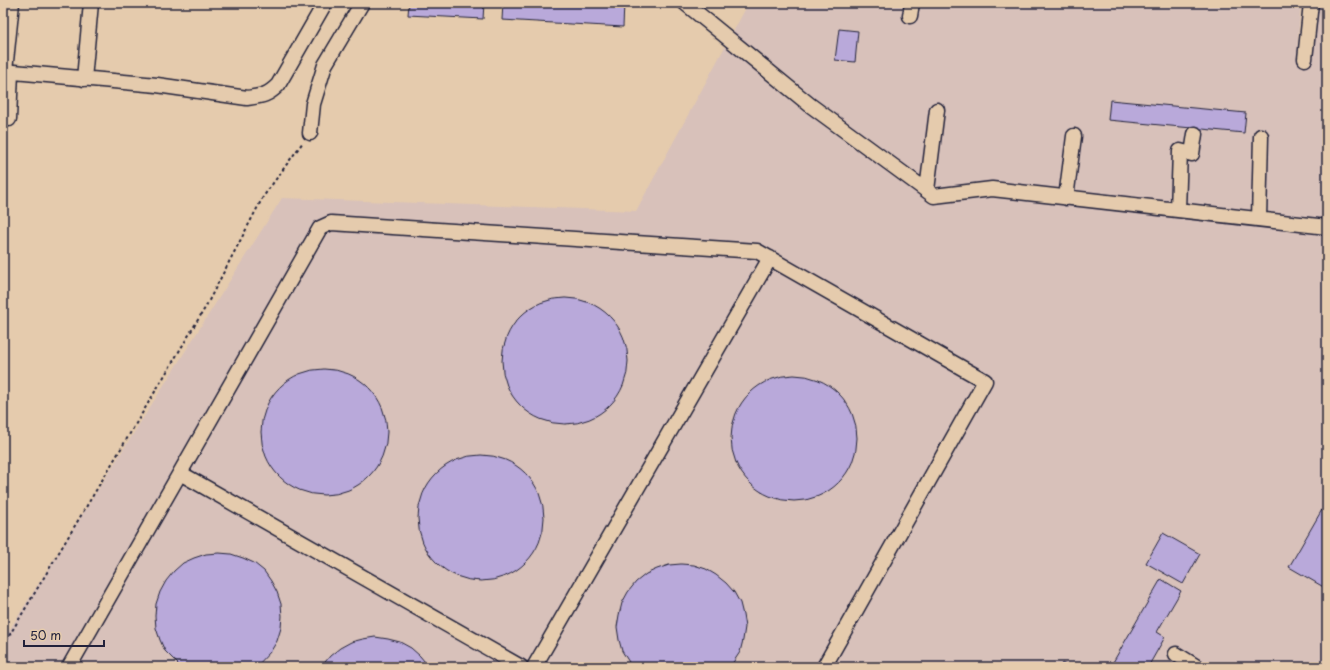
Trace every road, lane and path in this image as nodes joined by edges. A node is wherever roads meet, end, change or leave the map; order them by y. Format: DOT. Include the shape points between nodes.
graph roads {
  1 [pos="12,3"];
  2 [pos="91,3"];
  3 [pos="325,3"];
  4 [pos="362,3"];
  5 [pos="685,3"];
  6 [pos="1311,3"];
  7 [pos="1305,59"];
  8 [pos="6,71"];
  9 [pos="84,79"];
  10 [pos="937,110"];
  11 [pos="9,119"];
  12 [pos="310,133"];
  13 [pos="1195,134"];
  14 [pos="1074,136"];
  15 [pos="1261,136"];
  16 [pos="927,190"];
  17 [pos="1066,198"];
  18 [pos="1178,210"];
  19 [pos="1258,219"];
  20 [pos="1327,227"];
  21 [pos="770,258"];
  22 [pos="180,473"];
  23 [pos="3,646"];
  24 [pos="1176,654"];
  25 [pos="69,667"];
  26 [pos="521,667"];
  27 [pos="534,667"];
  28 [pos="824,667"];
  29 [pos="1197,667"];
  1 -- 8 [label="street"];
  2 -- 9 [label="street"];
  3 -- 9 [label="street" via="278,85 270,93 247,98 157,85"];
  4 -- 12 [label="street" via="325,65 313,104"];
  5 -- 16 [label="street" via="810,105"];
  6 -- 7 [label="street"];
  8 -- 9 [label="street"];
  8 -- 11 [label="street"];
  10 -- 16 [label="street"];
  12 -- 23 [label="path" via="263,197 206,308"];
  13 -- 18 [label="street" via="1192,154 1180,151"];
  14 -- 17 [label="street"];
  15 -- 19 [label="street"];
  16 -- 17 [label="street" via="934,196 992,189"];
  17 -- 18 [label="street"];
  18 -- 19 [label="street"];
  19 -- 20 [label="street"];
  21 -- 22 [label="street" via="757,251 331,223 320,228"];
  21 -- 27 [label="street"];
  21 -- 28 [label="street" via="985,381"];
  22 -- 25 [label="street"];
  22 -- 26 [label="street"];
  24 -- 29 [label="street"];
}
